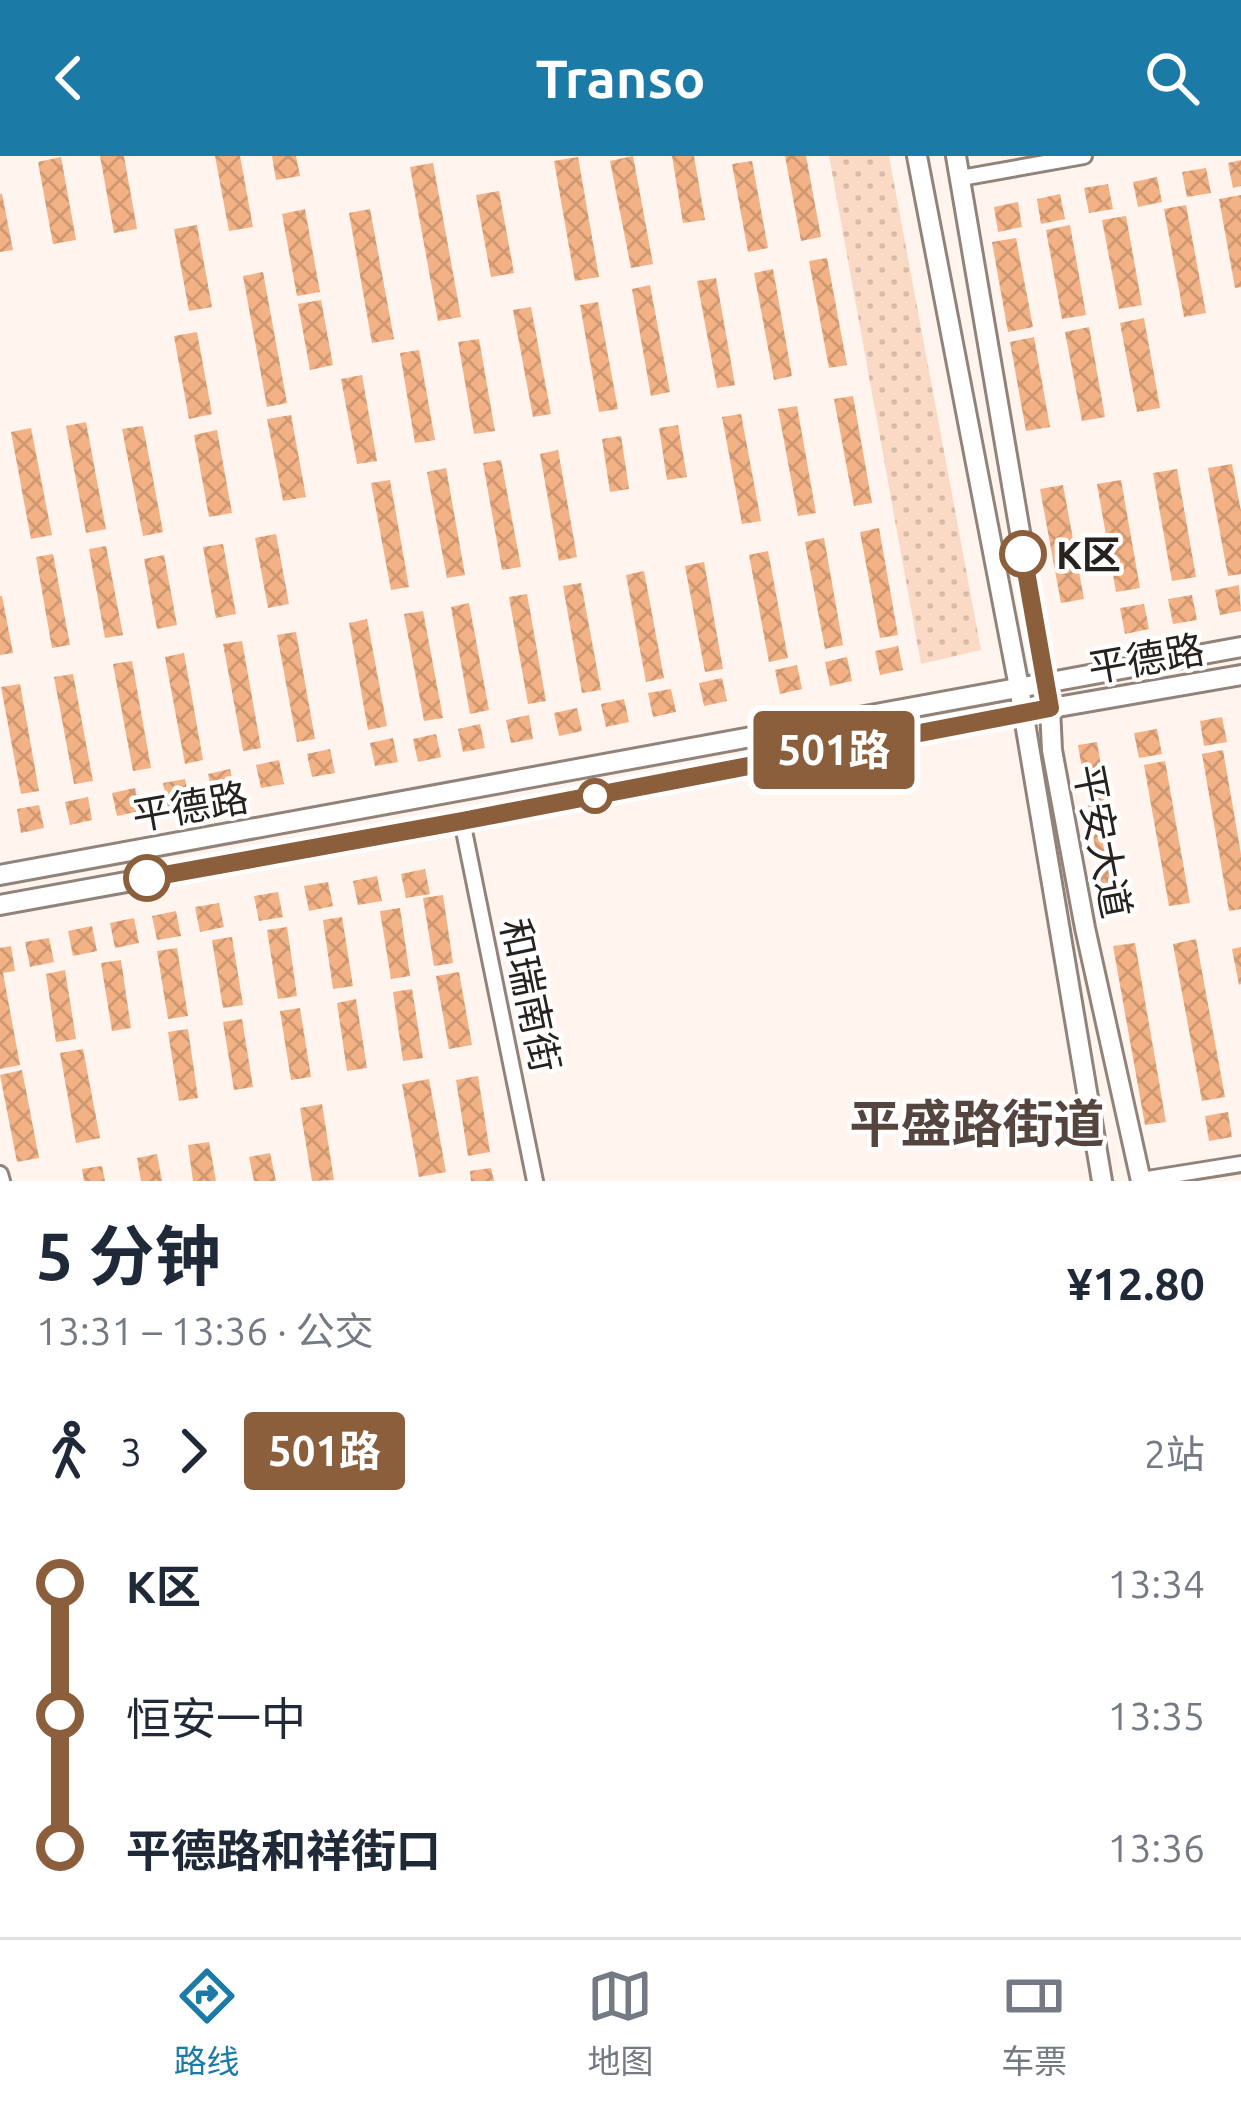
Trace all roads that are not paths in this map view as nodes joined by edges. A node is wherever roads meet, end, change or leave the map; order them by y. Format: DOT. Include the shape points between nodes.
graph roads {
  1 [pos="916,156"];
  2 [pos="956,156"];
  3 [pos="1084,156"];
  4 [pos="961,178"];
  5 [pos="1241,647"];
  6 [pos="1241,674"];
  7 [pos="1045,683"];
  8 [pos="1019,687"];
  9 [pos="1050,708"];
  10 [pos="1023,713"];
  11 [pos="462,821"];
  12 [pos="0,875"];
  13 [pos="0,904"];
  14 [pos="1241,1164"];
  15 [pos="535,1181"];
  16 [pos="1102,1181"];
  17 [pos="1141,1181"];
  1 -- 8 [label="main road, 平安大道"];
  2 -- 4 [label="main road, 平安大道"];
  3 -- 4 [label="street"];
  4 -- 7 [label="main road, 平安大道"];
  5 -- 7 [label="main road, 平德路"];
  6 -- 9 [label="main road, 平德路"];
  7 -- 8 [label="main road, 平德路"];
  7 -- 9 [label="main road, 平安大道"];
  8 -- 10 [label="main road, 平安大道"];
  8 -- 12 [label="main road, 平德路"];
  9 -- 10 [label="main road, 平德路"];
  9 -- 17 [label="main road, 平安大道" via="1085,928"];
  10 -- 11 [label="main road, 平德路"];
  10 -- 16 [label="main road, 平安大道"];
  11 -- 13 [label="main road, 平德路"];
  11 -- 15 [label="street, 和瑞南街"];
  14 -- 17 [label="street"];
}
